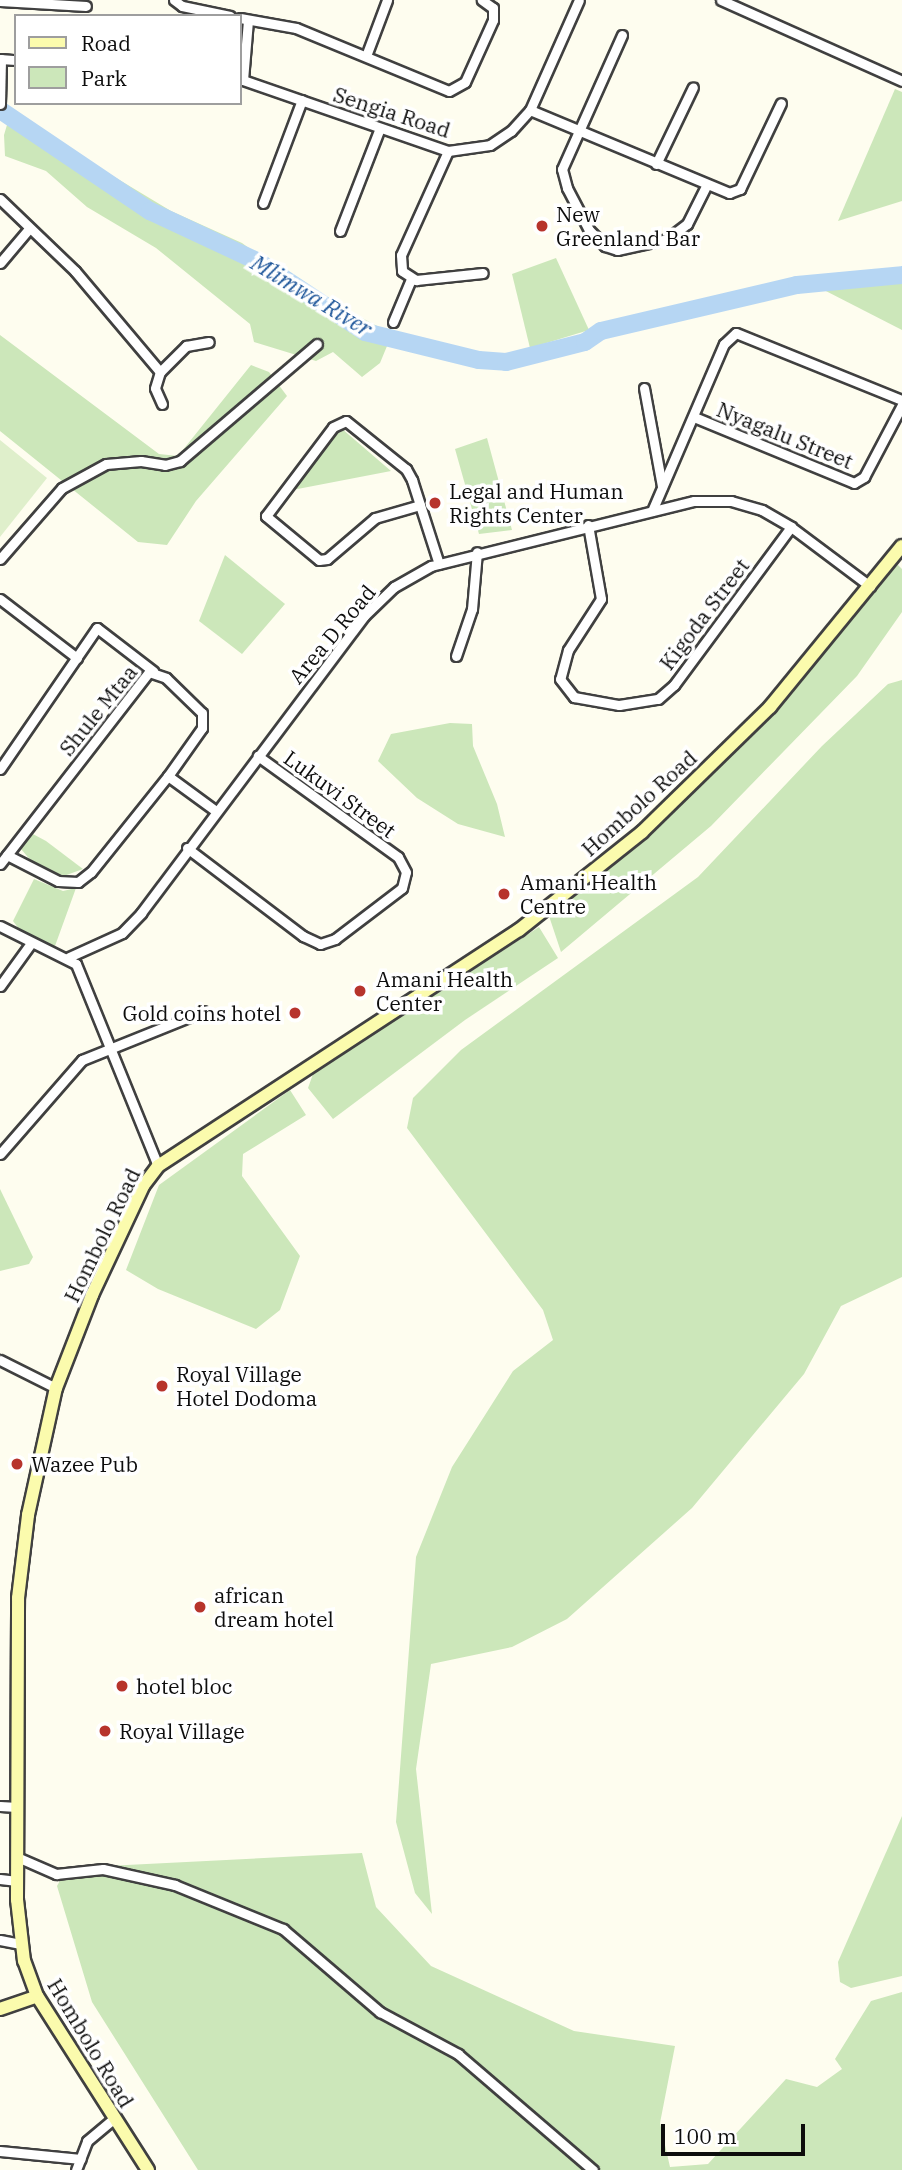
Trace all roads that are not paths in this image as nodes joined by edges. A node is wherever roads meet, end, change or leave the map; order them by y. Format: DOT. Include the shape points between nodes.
graph roads {
  1 [pos="174,0"];
  2 [pos="387,0"];
  3 [pos="482,0"];
  4 [pos="579,0"];
  5 [pos="721,0"];
  6 [pos="0,1"];
  7 [pos="86,7"];
  8 [pos="220,14"];
  9 [pos="244,19"];
  10 [pos="622,35"];
  11 [pos="366,56"];
  12 [pos="1,59"];
  13 [pos="242,59"];
  14 [pos="242,79"];
  15 [pos="902,81"];
  16 [pos="693,87"];
  17 [pos="1,98"];
  18 [pos="302,100"];
  19 [pos="780,103"];
  20 [pos="0,104"];
  21 [pos="530,110"];
  22 [pos="380,128"];
  23 [pos="576,130"];
  24 [pos="448,151"];
  25 [pos="656,164"];
  26 [pos="706,186"];
  27 [pos="0,199"];
  28 [pos="263,203"];
  29 [pos="28,230"];
  30 [pos="340,232"];
  31 [pos="0,263"];
  32 [pos="483,273"];
  33 [pos="411,279"];
  34 [pos="393,322"];
  35 [pos="209,342"];
  36 [pos="317,344"];
  37 [pos="160,372"];
  38 [pos="644,387"];
  39 [pos="902,403"];
  40 [pos="162,404"];
  41 [pos="694,417"];
  42 [pos="663,487"];
  43 [pos="420,505"];
  44 [pos="652,511"];
  45 [pos="589,525"];
  46 [pos="791,527"];
  47 [pos="902,546"];
  48 [pos="477,552"];
  49 [pos="0,559"];
  50 [pos="439,564"];
  51 [pos="870,586"];
  52 [pos="0,599"];
  53 [pos="456,656"];
  54 [pos="77,658"];
  55 [pos="153,671"];
  56 [pos="258,756"];
  57 [pos="0,769"];
  58 [pos="169,776"];
  59 [pos="216,811"];
  60 [pos="187,848"];
  61 [pos="6,855"];
  62 [pos="0,863"];
  63 [pos="0,926"];
  64 [pos="32,943"];
  65 [pos="69,957"];
  66 [pos="0,986"];
  67 [pos="204,1011"];
  68 [pos="111,1049"];
  69 [pos="0,1154"];
  70 [pos="158,1166"];
  71 [pos="0,1360"];
  72 [pos="56,1388"];
  73 [pos="0,1805"];
  74 [pos="17,1807"];
  75 [pos="17,1857"];
  76 [pos="0,1879"];
  77 [pos="17,1881"];
  78 [pos="0,1940"];
  79 [pos="21,1944"];
  80 [pos="37,1996"];
  81 [pos="0,2008"];
  82 [pos="114,2119"];
  83 [pos="0,2151"];
  84 [pos="81,2159"];
  85 [pos="76,2170"];
  86 [pos="148,2170"];
  87 [pos="593,2170"];
  1 -- 8 [label="street"];
  2 -- 11 [label="street"];
  3 -- 11 [label="street" via="492,8 493,20 465,82 455,90 443,90"];
  4 -- 21 [label="street, Sengia Road"];
  5 -- 15 [label="street"];
  6 -- 7 [label="street"];
  9 -- 11 [label="street" via="296,28"];
  9 -- 13 [label="street"];
  10 -- 23 [label="street"];
  12 -- 17 [label="street"];
  14 -- 18 [label="street, Sengia Road"];
  16 -- 25 [label="street"];
  17 -- 20 [label="street"];
  18 -- 22 [label="street, Sengia Road"];
  18 -- 28 [label="street"];
  19 -- 26 [label="street" via="740,189 729,193"];
  21 -- 23 [label="street"];
  21 -- 24 [label="street, Sengia Road" via="490,145"];
  22 -- 24 [label="street, Sengia Road"];
  22 -- 30 [label="street"];
  23 -- 25 [label="street"];
  23 -- 26 [label="street" via="564,158 563,179 589,230 605,246 628,251 679,233 694,214"];
  24 -- 33 [label="street" via="401,255 402,271"];
  25 -- 26 [label="street"];
  27 -- 29 [label="street"];
  29 -- 31 [label="street"];
  29 -- 37 [label="street" via="75,271"];
  32 -- 33 [label="street"];
  33 -- 34 [label="street"];
  35 -- 37 [label="street" via="186,346"];
  36 -- 49 [label="street" via="180,461 106,464 62,488"];
  37 -- 40 [label="street" via="155,388"];
  38 -- 42 [label="street"];
  39 -- 41 [label="street, Nyagalu Street" via="864,477 854,484"];
  39 -- 41 [label="street, Nyagalu Street" via="740,332 724,344"];
  41 -- 42 [label="street, Nyagalu Street"];
  42 -- 44 [label="street, Nyagalu Street"];
  43 -- 43 [label="street" via="406,469 352,423 342,421 266,516 319,560 327,559 375,518"];
  43 -- 50 [label="street"];
  44 -- 45 [label="street, Area D Road"];
  44 -- 46 [label="street, Area D Road" via="694,501 732,501 762,510"];
  45 -- 46 [label="street, Kigoda Street" via="601,599 568,650 560,678 574,697 619,705 658,699 674,685"];
  45 -- 48 [label="street, Area D Road"];
  46 -- 51 [label="street, Area D Road"];
  47 -- 51 [label="street, Hombolo Road"];
  48 -- 50 [label="street, Area D Road"];
  48 -- 53 [label="street" via="472,609"];
  50 -- 56 [label="street, Area D Road" via="394,587 364,616"];
  51 -- 70 [label="street, Hombolo Road" via="770,707 642,832 519,930"];
  52 -- 54 [label="street"];
  54 -- 55 [label="street" via="97,628"];
  54 -- 57 [label="street"];
  55 -- 58 [label="street, Shule Mtaa" via="166,678 205,718"];
  55 -- 61 [label="street, Shule Mtaa" via="145,675"];
  56 -- 59 [label="street, Area D Road"];
  56 -- 60 [label="street, Lukuvi Street" via="398,857 406,873 402,888 335,939 320,944"];
  58 -- 59 [label="street"];
  58 -- 61 [label="street" via="78,882 58,881"];
  59 -- 60 [label="street, Area D Road"];
  60 -- 65 [label="street, Area D Road" via="122,933"];
  61 -- 62 [label="street, Shule Mtaa"];
  63 -- 64 [label="street"];
  64 -- 65 [label="street"];
  64 -- 66 [label="street"];
  65 -- 68 [label="street"];
  67 -- 68 [label="street"];
  68 -- 69 [label="street" via="82,1060 66,1073"];
  68 -- 70 [label="street"];
  70 -- 72 [label="street, Hombolo Road" via="92,1295"];
  71 -- 72 [label="street"];
  72 -- 74 [label="street, Hombolo Road" via="28,1515 18,1598"];
  73 -- 74 [label="street"];
  74 -- 75 [label="street, Hombolo Road"];
  75 -- 77 [label="street, Hombolo Road"];
  75 -- 87 [label="street" via="56,1874 103,1869 175,1885 283,1929 380,2012 458,2054"];
  76 -- 77 [label="street"];
  77 -- 79 [label="street, Hombolo Road"];
  78 -- 79 [label="street"];
  79 -- 80 [label="street, Hombolo Road"];
  80 -- 81 [label="street"];
  80 -- 82 [label="street, Hombolo Road"];
  82 -- 84 [label="street" via="88,2141"];
  82 -- 86 [label="street, Hombolo Road"];
  83 -- 84 [label="street"];
  84 -- 85 [label="street"];
}
